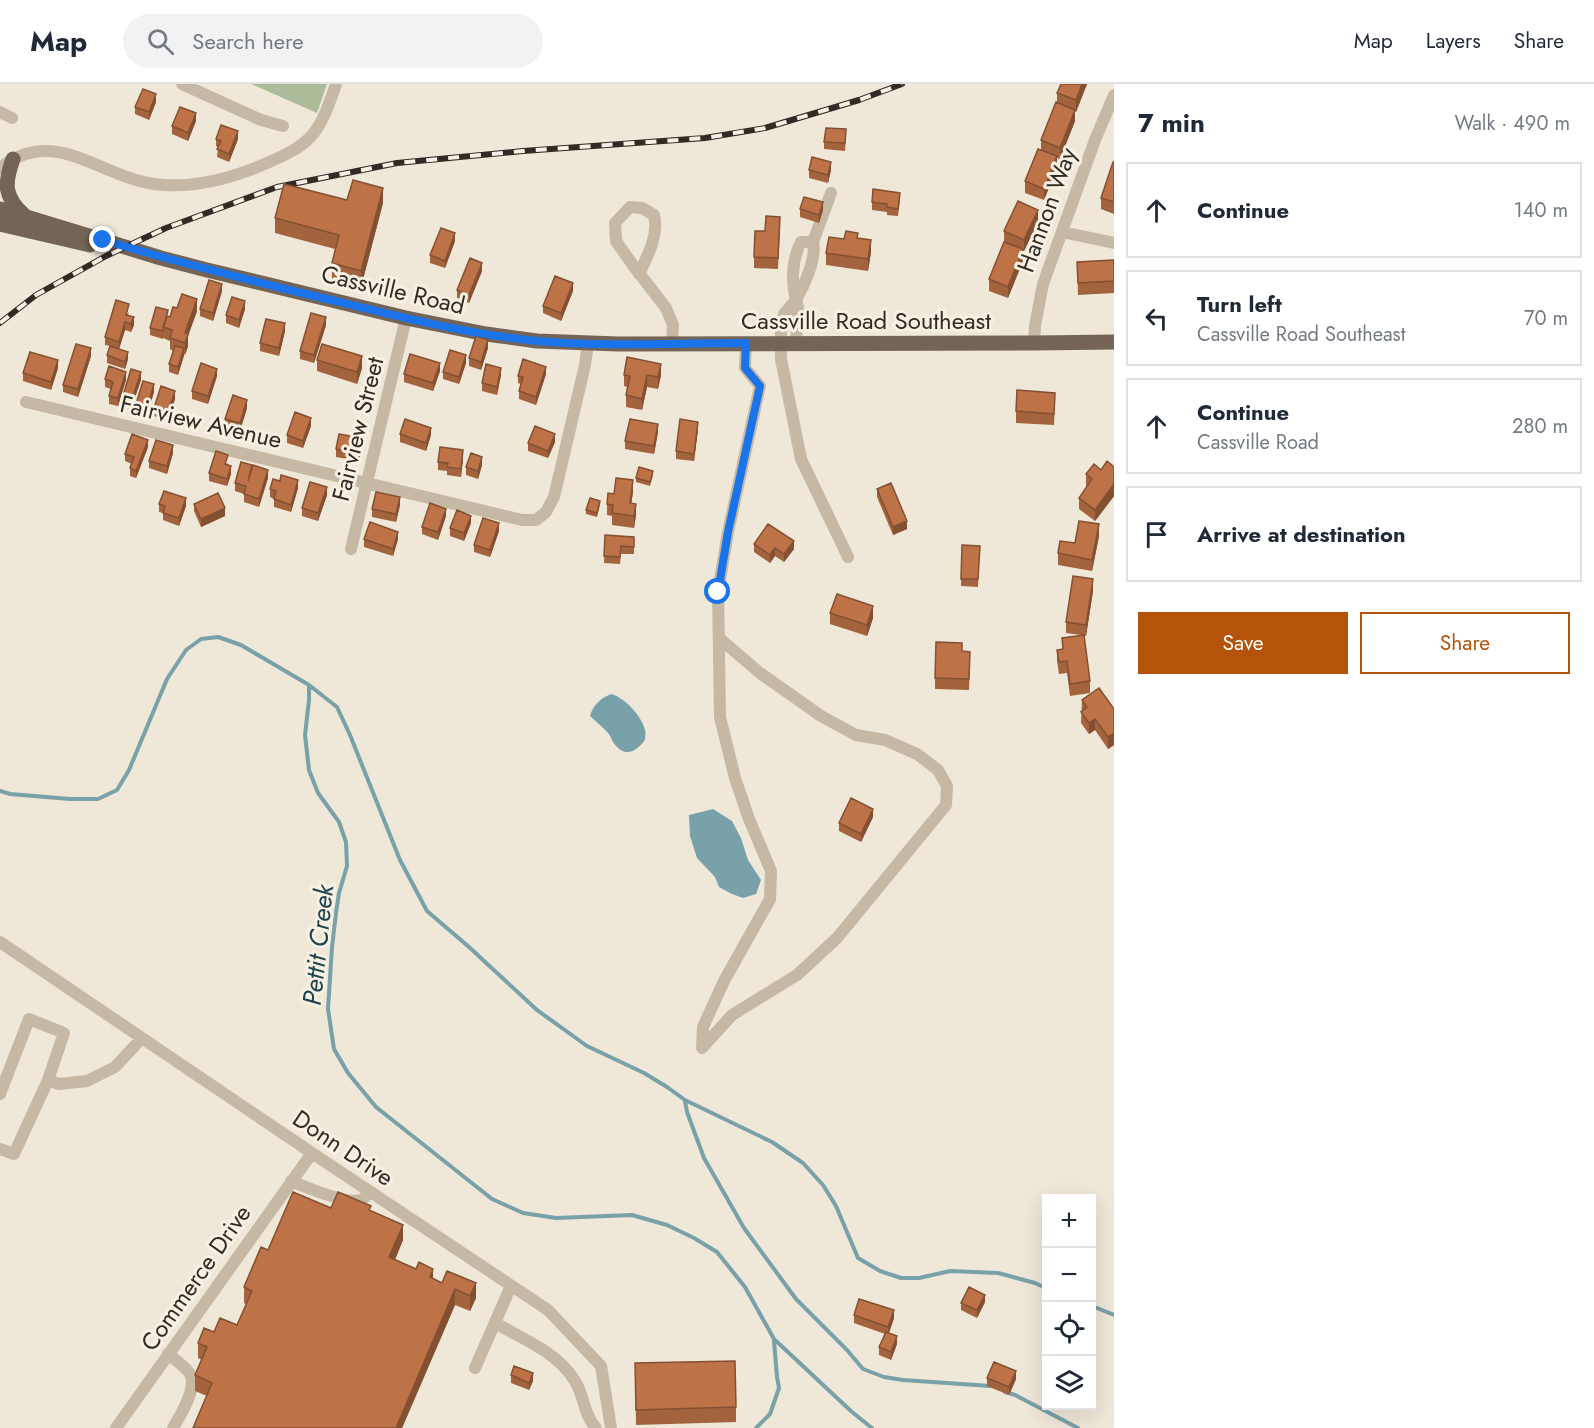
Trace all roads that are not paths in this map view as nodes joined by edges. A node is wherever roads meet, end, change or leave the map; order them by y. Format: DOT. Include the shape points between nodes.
graph roads {
  1 [pos="182,84"];
  2 [pos="336,84"];
  3 [pos="1114,95"];
  4 [pos="0,112"];
  5 [pos="12,118"];
  6 [pos="283,126"];
  7 [pos="13,159"];
  8 [pos="0,168"];
  9 [pos="831,193"];
  10 [pos="0,209"];
  11 [pos="24,216"];
  12 [pos="0,224"];
  13 [pos="1062,232"];
  14 [pos="813,242"];
  15 [pos="1114,243"];
  16 [pos="161,258"];
  17 [pos="639,274"];
  18 [pos="796,300"];
  19 [pos="406,318"];
  20 [pos="1114,342"];
  21 [pos="672,343"];
  22 [pos="746,343"];
  23 [pos="789,343"];
  24 [pos="588,344"];
  25 [pos="618,344"];
  26 [pos="1034,344"];
  27 [pos="26,402"];
  28 [pos="367,482"];
  29 [pos="351,549"];
  30 [pos="848,557"];
  31 [pos="719,638"];
  32 [pos="0,942"];
  33 [pos="142,1038"];
  34 [pos="48,1080"];
  35 [pos="0,1094"];
  36 [pos="0,1149"];
  37 [pos="312,1153"];
  38 [pos="291,1181"];
  39 [pos="369,1191"];
  40 [pos="511,1286"];
  41 [pos="495,1323"];
  42 [pos="168,1354"];
  43 [pos="475,1368"];
  44 [pos="116,1428"];
  45 [pos="173,1428"];
  46 [pos="596,1428"];
  47 [pos="611,1428"];
  1 -- 6 [label="street"];
  2 -- 7 [label="street" via="321,124 305,143 276,159 209,182 153,184 52,151 27,152"];
  3 -- 13 [label="street, Hannon Way"];
  4 -- 5 [label="street"];
  7 -- 8 [label="street"];
  7 -- 11 [label="main road" via="8,194"];
  9 -- 14 [label="street"];
  10 -- 11 [label="main road, Cassville Road"];
  11 -- 16 [label="main road, Cassville Road"];
  12 -- 16 [label="main road, Cassville Road" via="130,255"];
  13 -- 15 [label="street"];
  13 -- 26 [label="street, Hannon Way" via="1043,284"];
  14 -- 18 [label="street" via="815,250"];
  14 -- 18 [label="street" via="801,242 795,253 792,288"];
  16 -- 19 [label="main road, Cassville Road"];
  17 -- 17 [label="street" via="616,241 615,223 630,207 654,215 657,226"];
  17 -- 21 [label="street" via="666,308 673,325"];
  18 -- 23 [label="street" via="784,314"];
  19 -- 24 [label="main road, Cassville Road" via="513,338"];
  19 -- 28 [label="street, Fairview Street"];
  20 -- 26 [label="main road, Cassville Road Southeast"];
  21 -- 22 [label="main road, Cassville Road Southeast"];
  21 -- 25 [label="main road, Cassville Road Southeast"];
  22 -- 23 [label="main road, Cassville Road Southeast"];
  22 -- 31 [label="street" via="745,368 760,386 718,592"];
  23 -- 26 [label="main road, Cassville Road Southeast"];
  23 -- 30 [label="street" via="781,359 801,459"];
  24 -- 25 [label="main road, Cassville Road"];
  24 -- 28 [label="street, Fairview Avenue" via="554,497 536,520 473,509"];
  27 -- 28 [label="street, Fairview Avenue"];
  28 -- 29 [label="street, Fairview Street"];
  31 -- 31 [label="street" via="820,716 856,735 885,740 917,754 938,770 947,786 946,805 837,938 797,975 732,1015 702,1048 703,1027 770,899 771,871 735,778 720,717"];
  32 -- 33 [label="street, Donn Drive"];
  33 -- 34 [label="street" via="115,1067 87,1081 59,1084"];
  33 -- 37 [label="street, Donn Drive"];
  34 -- 35 [label="street" via="64,1033 29,1019"];
  34 -- 36 [label="street" via="14,1154"];
  37 -- 38 [label="street, Commerce Drive"];
  37 -- 39 [label="street, Donn Drive"];
  38 -- 39 [label="street" via="348,1200 365,1198"];
  38 -- 42 [label="street, Commerce Drive"];
  39 -- 40 [label="street, Donn Drive"];
  40 -- 41 [label="street"];
  40 -- 47 [label="street, Donn Drive" via="548,1310 600,1366"];
  41 -- 43 [label="street"];
  41 -- 46 [label="street" via="563,1365 576,1382"];
  42 -- 44 [label="street, Commerce Drive"];
  42 -- 45 [label="street" via="190,1374 192,1385 187,1404"];
}
